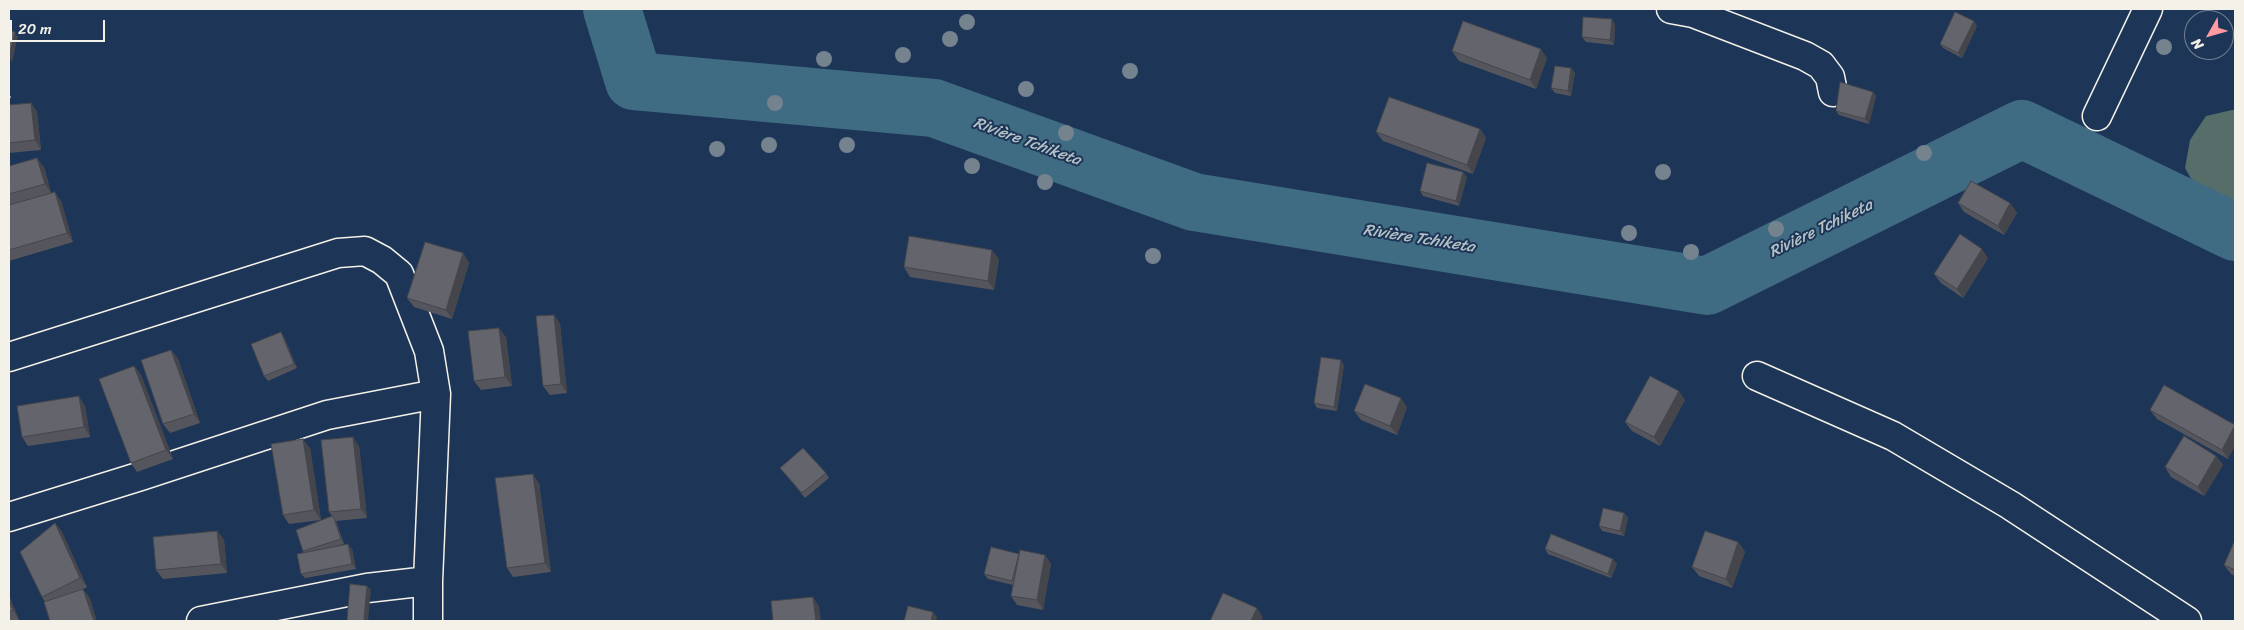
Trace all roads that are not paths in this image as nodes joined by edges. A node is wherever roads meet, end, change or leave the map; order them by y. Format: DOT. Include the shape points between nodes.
graph roads {
  1 [pos="2148,9"];
  2 [pos="1686,10"];
  3 [pos="1833,92"];
  4 [pos="2097,116"];
  5 [pos="9,357"];
  6 [pos="1757,376"];
  7 [pos="436,394"];
  8 [pos="9,517"];
  9 [pos="428,581"];
  10 [pos="201,621"];
  11 [pos="428,621"];
  12 [pos="2187,621"];
  1 -- 4 [label="street"];
  2 -- 3 [label="street" via="1805,56 1821,65 1830,77"];
  5 -- 7 [label="street" via="338,253 365,252 382,260 399,274 429,351"];
  6 -- 12 [label="street" via="1893,436 2010,505"];
  7 -- 8 [label="street" via="327,415"];
  7 -- 9 [label="street"];
  9 -- 10 [label="street" via="366,588"];
  9 -- 11 [label="street"];
}
